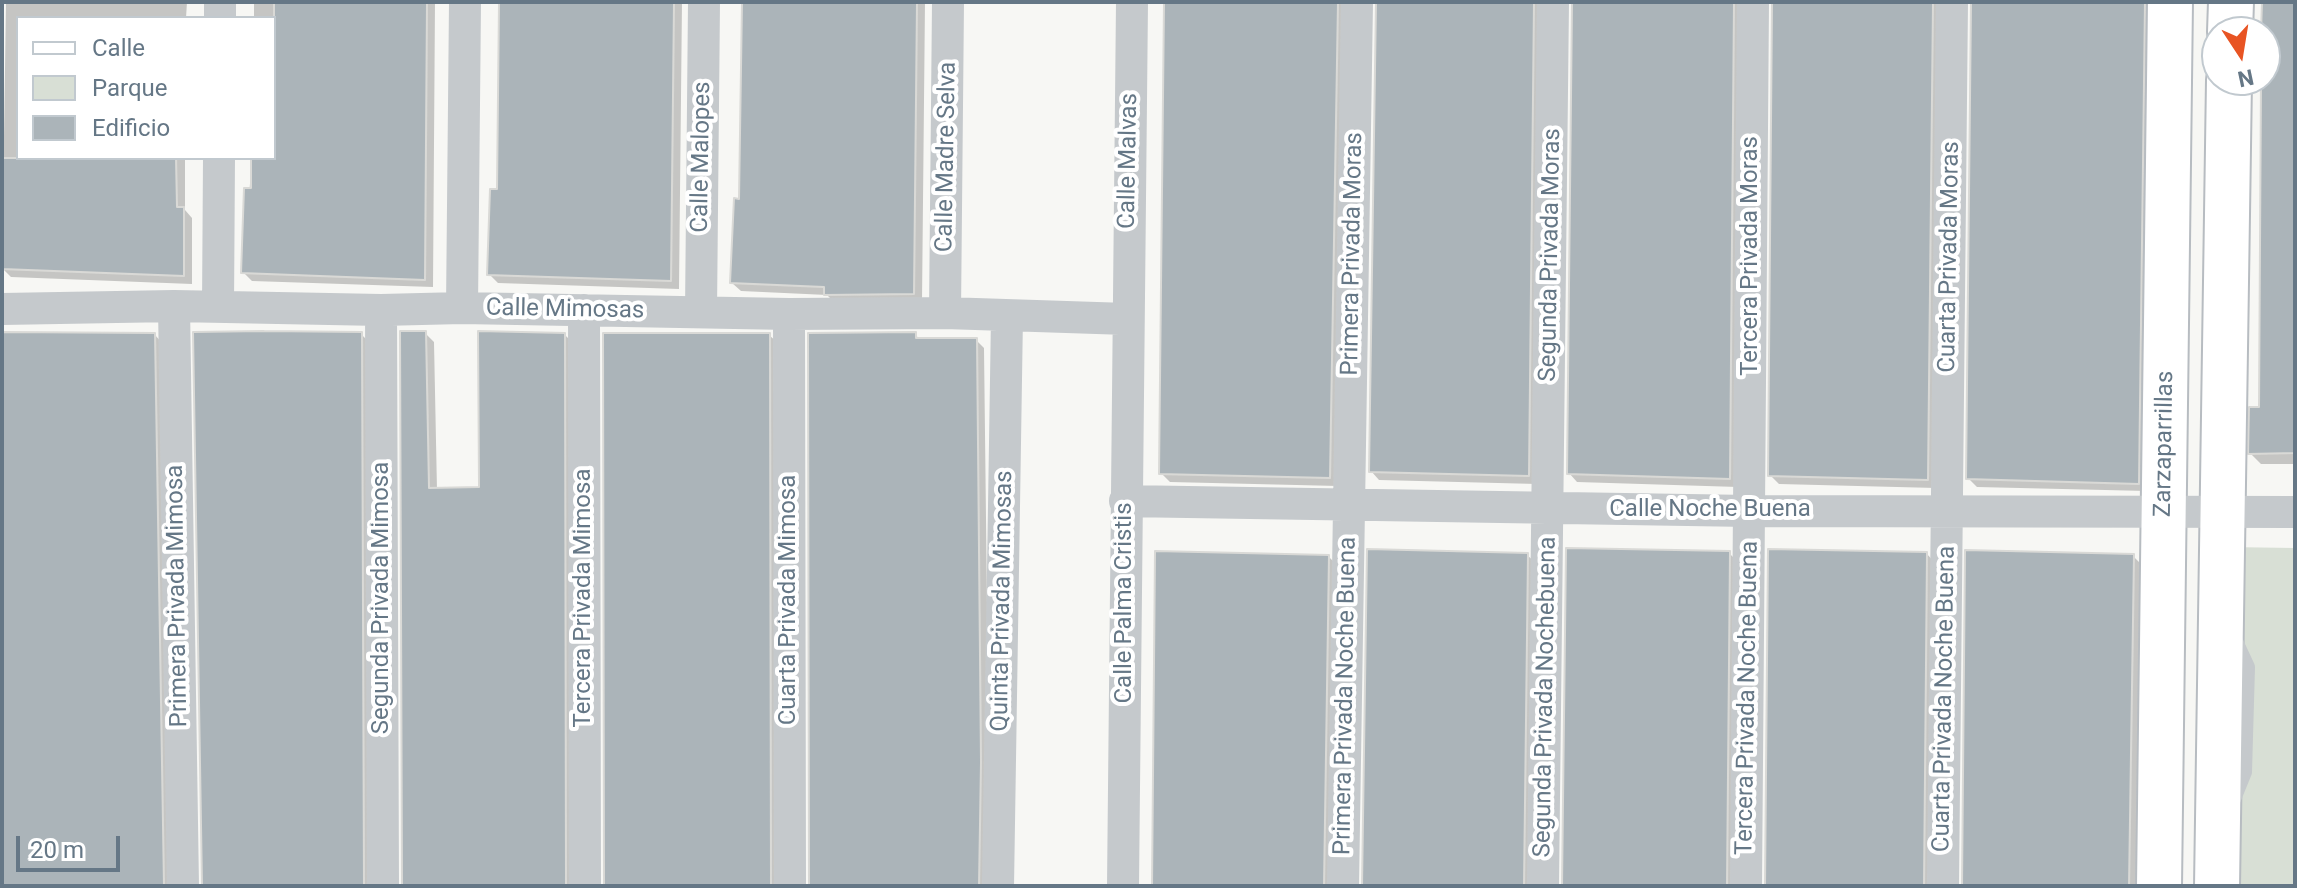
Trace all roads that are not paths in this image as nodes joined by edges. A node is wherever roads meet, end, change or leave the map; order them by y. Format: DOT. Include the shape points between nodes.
graph roads {
  1 [pos="465,2"];
  2 [pos="704,2"];
  3 [pos="948,2"];
  4 [pos="1132,2"];
  5 [pos="1357,2"];
  6 [pos="1553,2"];
  7 [pos="1753,2"];
  8 [pos="1952,2"];
  9 [pos="2170,2"];
  10 [pos="2229,96"];
  11 [pos="219,160"];
  12 [pos="174,306"];
  13 [pos="218,307"];
  14 [pos="462,308"];
  15 [pos="2,309"];
  16 [pos="381,310"];
  17 [pos="584,310"];
  18 [pos="701,312"];
  19 [pos="945,313"];
  20 [pos="789,314"];
  21 [pos="1007,316"];
  22 [pos="1127,319"];
  23 [pos="1125,501"];
  24 [pos="1348,505"];
  25 [pos="1548,509"];
  26 [pos="1750,511"];
  27 [pos="2164,511"];
  28 [pos="2221,511"];
  29 [pos="1948,512"];
  30 [pos="2295,512"];
  31 [pos="183,886"];
  32 [pos="383,886"];
  33 [pos="585,886"];
  34 [pos="790,886"];
  35 [pos="998,886"];
  36 [pos="1123,886"];
  37 [pos="1343,886"];
  38 [pos="1543,886"];
  39 [pos="1746,886"];
  40 [pos="1943,886"];
  41 [pos="2159,886"];
  42 [pos="2217,886"];
  1 -- 14 [label="street"];
  2 -- 18 [label="street, Calle Malopes"];
  3 -- 19 [label="street, Calle Madre Selva"];
  4 -- 22 [label="street, Calle Malvas"];
  5 -- 24 [label="street, Primera Privada Moras"];
  6 -- 25 [label="street, Segunda Privada Moras"];
  7 -- 26 [label="street, Tercera Privada Moras"];
  8 -- 29 [label="street, Cuarta Privada Moras"];
  9 -- 27 [label="street, Zarzaparrillas"];
  10 -- 28 [label="street"];
  11 -- 13 [label="street"];
  12 -- 13 [label="street, Calle Mimosas"];
  12 -- 15 [label="street, Calle Mimosas"];
  12 -- 31 [label="street, Primera Privada Mimosa"];
  13 -- 16 [label="street, Calle Mimosas"];
  14 -- 16 [label="street, Calle Mimosas"];
  14 -- 17 [label="street, Calle Mimosas"];
  16 -- 32 [label="street, Segunda Privada Mimosa"];
  17 -- 18 [label="street, Calle Mimosas"];
  17 -- 33 [label="street, Tercera Privada Mimosa"];
  18 -- 20 [label="street, Calle Mimosas"];
  19 -- 20 [label="street, Calle Mimosas"];
  19 -- 21 [label="street, Calle Mimosas"];
  20 -- 34 [label="street, Cuarta Privada Mimosa"];
  21 -- 22 [label="street, Calle Mimosas"];
  21 -- 35 [label="street, Quinta Privada Mimosas"];
  22 -- 23 [label="street, Calle Palma Cristis"];
  23 -- 24 [label="street, Calle Noche Buena"];
  23 -- 36 [label="street, Calle Palma Cristis"];
  24 -- 25 [label="street, Calle Noche Buena"];
  24 -- 37 [label="street, Primera Privada Noche Buena"];
  25 -- 26 [label="street, Calle Noche Buena"];
  25 -- 38 [label="street, Segunda Privada Nochebuena"];
  26 -- 29 [label="street, Calle Noche Buena"];
  26 -- 39 [label="street, Tercera Privada Noche Buena"];
  27 -- 28 [label="street, Calle Noche Buena"];
  27 -- 29 [label="street, Calle Noche Buena"];
  27 -- 41 [label="street, Zarzaparrillas"];
  28 -- 30 [label="street, Calle Noche Buena"];
  28 -- 42 [label="street"];
  29 -- 40 [label="street, Cuarta Privada Noche Buena"];
}
